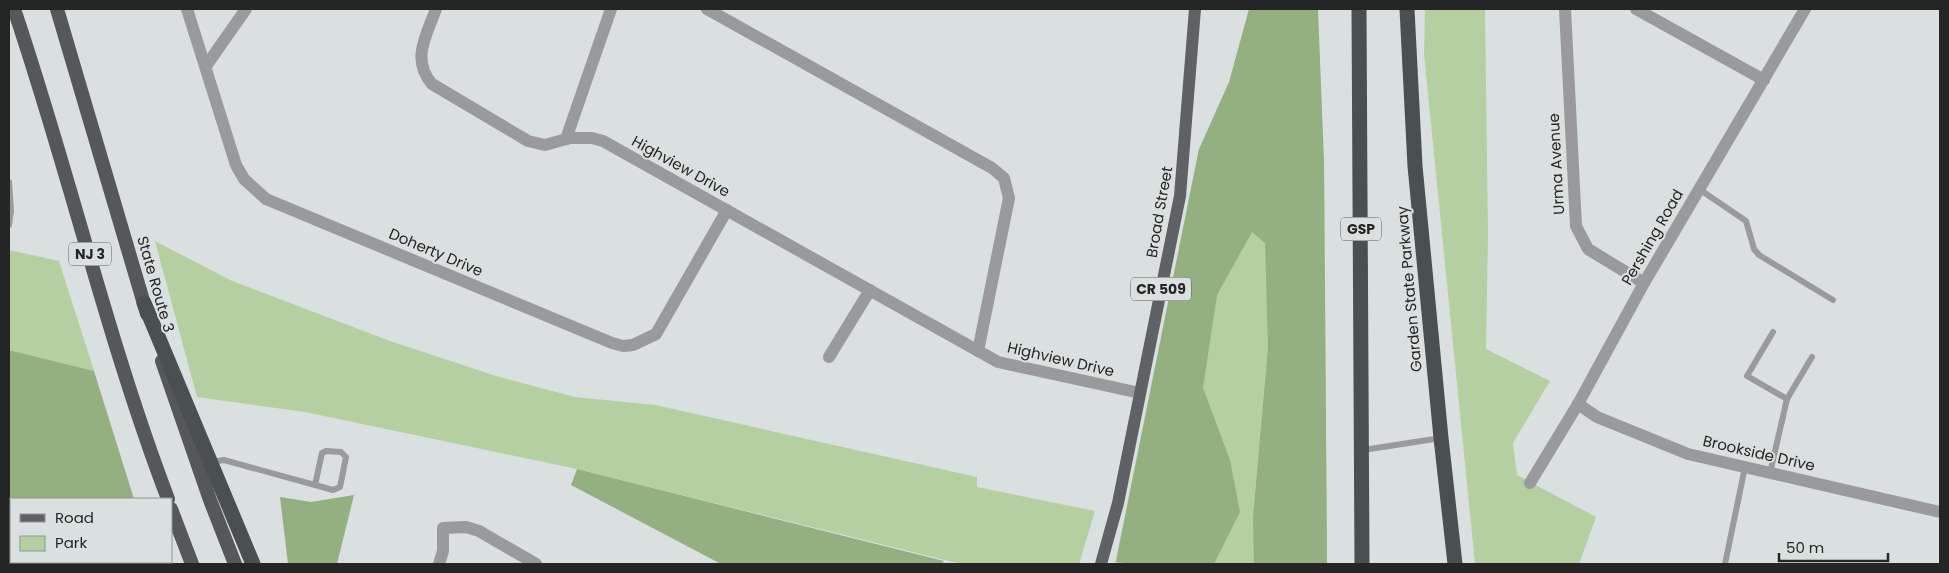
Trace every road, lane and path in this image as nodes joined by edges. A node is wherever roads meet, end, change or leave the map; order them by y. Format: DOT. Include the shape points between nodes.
graph roads {
  1 [pos="14,9"];
  2 [pos="57,9"];
  3 [pos="187,9"];
  4 [pos="246,9"];
  5 [pos="436,9"];
  6 [pos="611,9"];
  7 [pos="707,9"];
  8 [pos="1195,9"];
  9 [pos="1359,9"];
  10 [pos="1407,9"];
  11 [pos="1565,9"];
  12 [pos="1636,9"];
  13 [pos="1805,9"];
  14 [pos="206,66"];
  15 [pos="1764,80"];
  16 [pos="566,139"];
  17 [pos="9,182"];
  18 [pos="1699,189"];
  19 [pos="726,210"];
  20 [pos="9,225"];
  21 [pos="1644,282"];
  22 [pos="870,290"];
  23 [pos="1833,300"];
  24 [pos="144,303"];
  25 [pos="1773,332"];
  26 [pos="978,351"];
  27 [pos="829,357"];
  28 [pos="1812,357"];
  29 [pos="1140,393"];
  30 [pos="1787,400"];
  31 [pos="1578,404"];
  32 [pos="1441,438"];
  33 [pos="1361,450"];
  34 [pos="210,462"];
  35 [pos="1745,467"];
  36 [pos="1770,473"];
  37 [pos="1530,483"];
  38 [pos="315,485"];
  39 [pos="168,498"];
  40 [pos="1940,510"];
  41 [pos="172,512"];
  42 [pos="192,564"];
  43 [pos="236,564"];
  44 [pos="253,564"];
  45 [pos="439,564"];
  46 [pos="536,564"];
  47 [pos="1101,564"];
  48 [pos="1362,564"];
  49 [pos="1455,564"];
  50 [pos="1725,564"];
  1 -- 39 [label="highway, NJ 3" via="60,150 129,385"];
  2 -- 24 [label="highway, State Route 3 / NJ 3"];
  3 -- 14 [label="street, Doherty Drive"];
  4 -- 14 [label="street"];
  5 -- 16 [label="street, Highview Drive" via="420,66 432,84 528,141 545,145"];
  6 -- 16 [label="street"];
  7 -- 26 [label="street" via="992,168 1004,178 1009,198"];
  8 -- 29 [label="main road, Broad Street / CR 509" via="1180,196"];
  9 -- 33 [label="highway, GSP"];
  10 -- 32 [label="highway, Garden State Parkway" via="1415,166"];
  11 -- 21 [label="street, Urma Avenue" via="1576,226 1588,249"];
  12 -- 15 [label="street"];
  13 -- 15 [label="street, Pershing Road"];
  14 -- 19 [label="street, Doherty Drive" via="236,164 244,179 266,199 623,346 656,334"];
  15 -- 18 [label="street, Pershing Road"];
  16 -- 19 [label="street, Highview Drive" via="603,141"];
  17 -- 20 [label="lane"];
  18 -- 21 [label="street, Pershing Road"];
  18 -- 23 [label="lane" via="1746,221 1754,249 1759,255"];
  19 -- 22 [label="street, Highview Drive"];
  21 -- 31 [label="street, Pershing Road"];
  22 -- 26 [label="street, Highview Drive"];
  22 -- 27 [label="street"];
  24 -- 34 [label="highway"];
  24 -- 43 [label="highway, State Route 3 / NJ 3" via="176,405"];
  25 -- 30 [label="lane" via="1747,376"];
  26 -- 29 [label="street, Highview Drive" via="1011,367"];
  28 -- 30 [label="lane"];
  29 -- 47 [label="main road, Broad Street / CR 509" via="1118,503"];
  30 -- 36 [label="lane"];
  31 -- 35 [label="street, Brookside Drive" via="1597,417 1688,454"];
  31 -- 37 [label="street, Pershing Road"];
  32 -- 33 [label="lane"];
  32 -- 49 [label="highway, Garden State Parkway"];
  33 -- 48 [label="highway, GSP"];
  34 -- 38 [label="lane" via="224,460"];
  34 -- 44 [label="highway"];
  35 -- 36 [label="street, Brookside Drive"];
  35 -- 50 [label="lane"];
  36 -- 40 [label="street, Brookside Drive"];
  38 -- 38 [label="lane" via="322,453 340,452 346,457 340,487 333,490"];
  41 -- 42 [label="highway"];
  45 -- 46 [label="street" via="443,552 443,528 466,527"];
}
